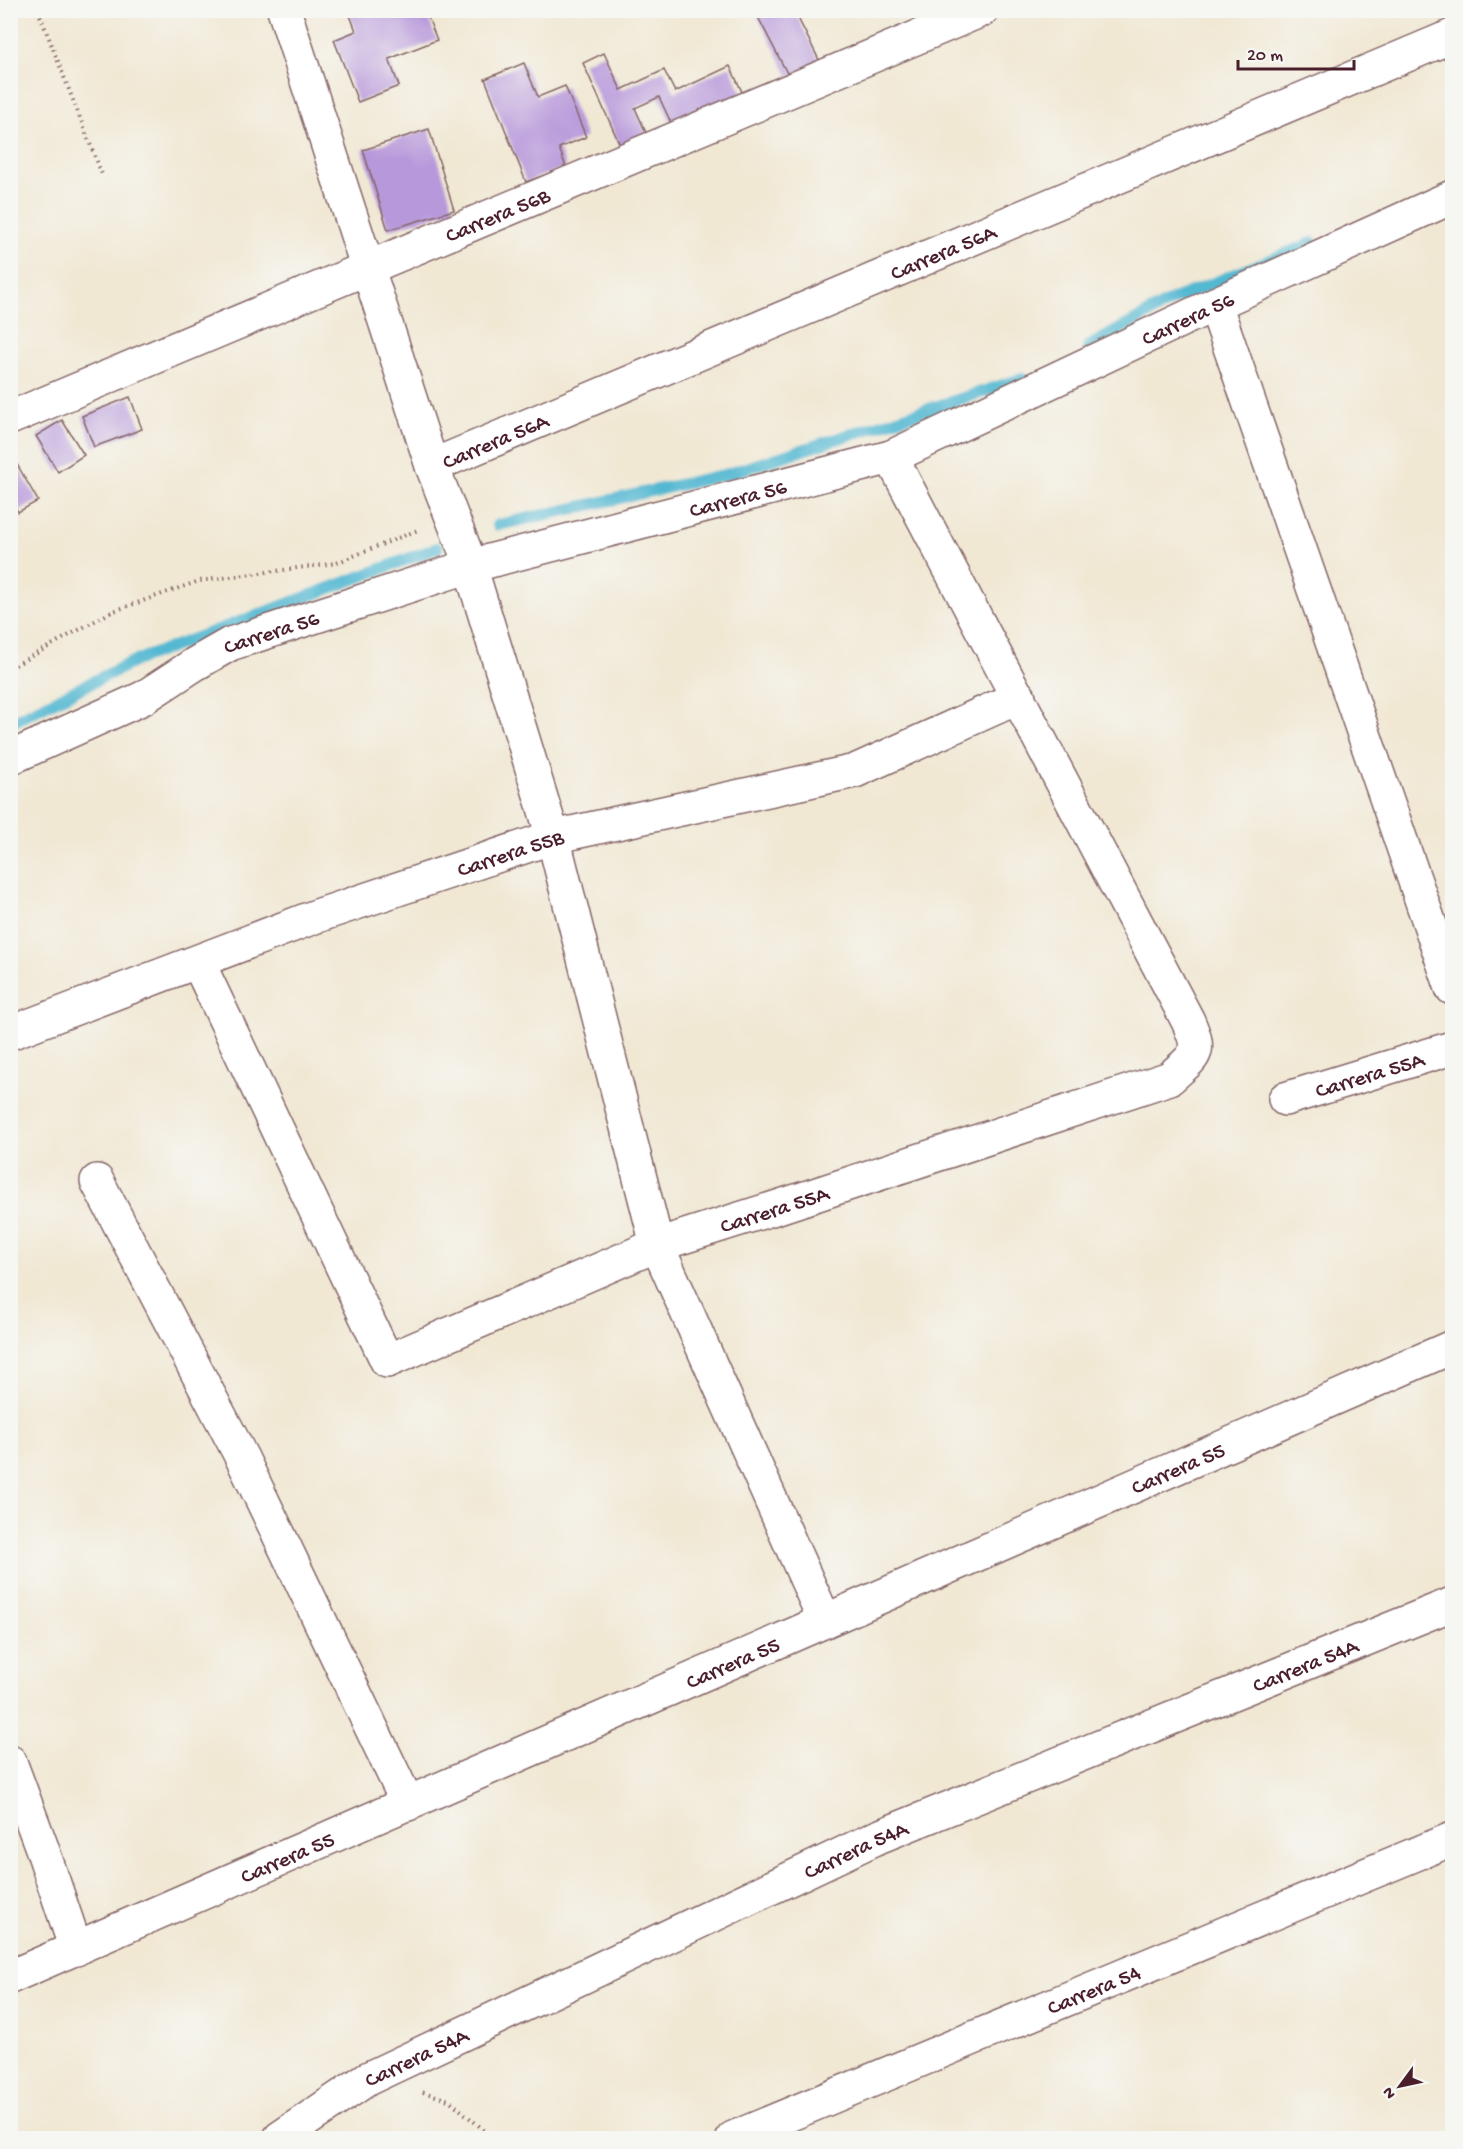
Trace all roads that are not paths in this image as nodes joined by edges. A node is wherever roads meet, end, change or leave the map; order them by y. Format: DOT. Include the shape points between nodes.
graph roads {
  1 [pos="284,10"];
  2 [pos="982,10"];
  3 [pos="1452,36"];
  4 [pos="1451,203"];
  5 [pos="369,269"];
  6 [pos="1215,304"];
  7 [pos="10,418"];
  8 [pos="891,457"];
  9 [pos="432,466"];
  10 [pos="461,540"];
  11 [pos="1019,697"];
  12 [pos="10,758"];
  13 [pos="554,837"];
  14 [pos="198,962"];
  15 [pos="1452,988"];
  16 [pos="10,1034"];
  17 [pos="1452,1048"];
  18 [pos="1285,1099"];
  19 [pos="97,1181"];
  20 [pos="657,1245"];
  21 [pos="1452,1347"];
  22 [pos="1452,1604"];
  23 [pos="825,1621"];
  24 [pos="10,1762"];
  25 [pos="408,1804"];
  26 [pos="1452,1839"];
  27 [pos="76,1948"];
  28 [pos="10,1977"];
  29 [pos="280,2139"];
  30 [pos="733,2139"];
  1 -- 5 [label="street"];
  2 -- 5 [label="street, Carrera 56B"];
  3 -- 9 [label="street, Carrera 56A"];
  4 -- 6 [label="street, Carrera 56"];
  5 -- 7 [label="street, Carrera 56B"];
  5 -- 9 [label="street"];
  6 -- 8 [label="street, Carrera 56"];
  6 -- 15 [label="street"];
  8 -- 10 [label="street, Carrera 56"];
  8 -- 11 [label="street"];
  9 -- 10 [label="street"];
  10 -- 12 [label="street, Carrera 56" via="230,644 142,698"];
  10 -- 13 [label="street"];
  11 -- 13 [label="street, Carrera 55B" via="855,771"];
  11 -- 20 [label="street, Carrera 55A" via="1188,1021 1197,1042 1194,1056 1170,1078"];
  13 -- 14 [label="street, Carrera 55B" via="314,916"];
  13 -- 20 [label="street"];
  14 -- 16 [label="street, Carrera 55B"];
  14 -- 20 [label="street, Carrera 55A" via="387,1361"];
  17 -- 18 [label="street, Carrera 55A"];
  19 -- 25 [label="street" via="242,1458"];
  20 -- 23 [label="street"];
  21 -- 23 [label="street, Carrera 55"];
  22 -- 29 [label="street, Carrera 54A" via="878,1837 367,2079"];
  23 -- 25 [label="street, Carrera 55"];
  24 -- 27 [label="street"];
  25 -- 27 [label="street, Carrera 55"];
  26 -- 30 [label="street, Carrera 54"];
  27 -- 28 [label="street, Carrera 55"];
}
